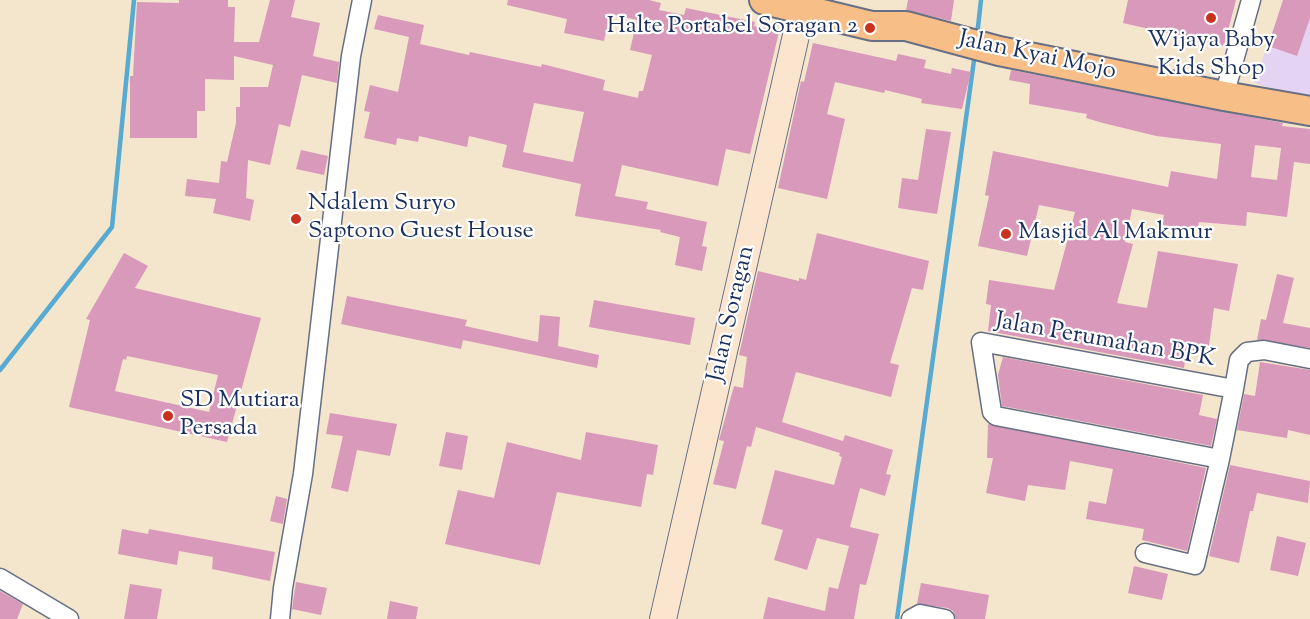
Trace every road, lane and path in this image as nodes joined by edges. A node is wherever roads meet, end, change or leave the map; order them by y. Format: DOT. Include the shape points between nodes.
graph roads {
  1 [pos="362,0"];
  2 [pos="764,0"];
  3 [pos="833,0"];
  4 [pos="1251,0"];
  5 [pos="802,9"];
  6 [pos="906,26"];
  7 [pos="1224,96"];
  8 [pos="1310,111"];
  9 [pos="1310,359"];
  10 [pos="1234,389"];
  11 [pos="1220,459"];
  12 [pos="1145,553"];
  13 [pos="0,578"];
  14 [pos="286,618"];
  15 [pos="69,619"];
  16 [pos="663,619"];
  17 [pos="910,619"];
  18 [pos="945,619"];
  1 -- 14 [label="street" via="351,56"];
  2 -- 5 [label="main road"];
  3 -- 6 [label="main road" via="877,9"];
  4 -- 7 [label="street"];
  5 -- 6 [label="main road" via="872,26"];
  5 -- 16 [label="street, Jalan Soragan"];
  6 -- 7 [label="main road, Jalan Kyai Mojo" via="981,46"];
  7 -- 8 [label="main road, Jalan Kyai Mojo"];
  9 -- 10 [label="street, Jalan Perumahan BPK" via="1264,350 1247,352 1239,360"];
  10 -- 11 [label="street, Jalan Perumahan BPK"];
  10 -- 11 [label="street, Jalan Perumahan BPK" via="981,342 992,412 996,416"];
  11 -- 12 [label="street, Jalan Perumahan BPK" via="1195,566"];
  13 -- 15 [label="street"];
  17 -- 18 [label="street" via="920,614"];
}
